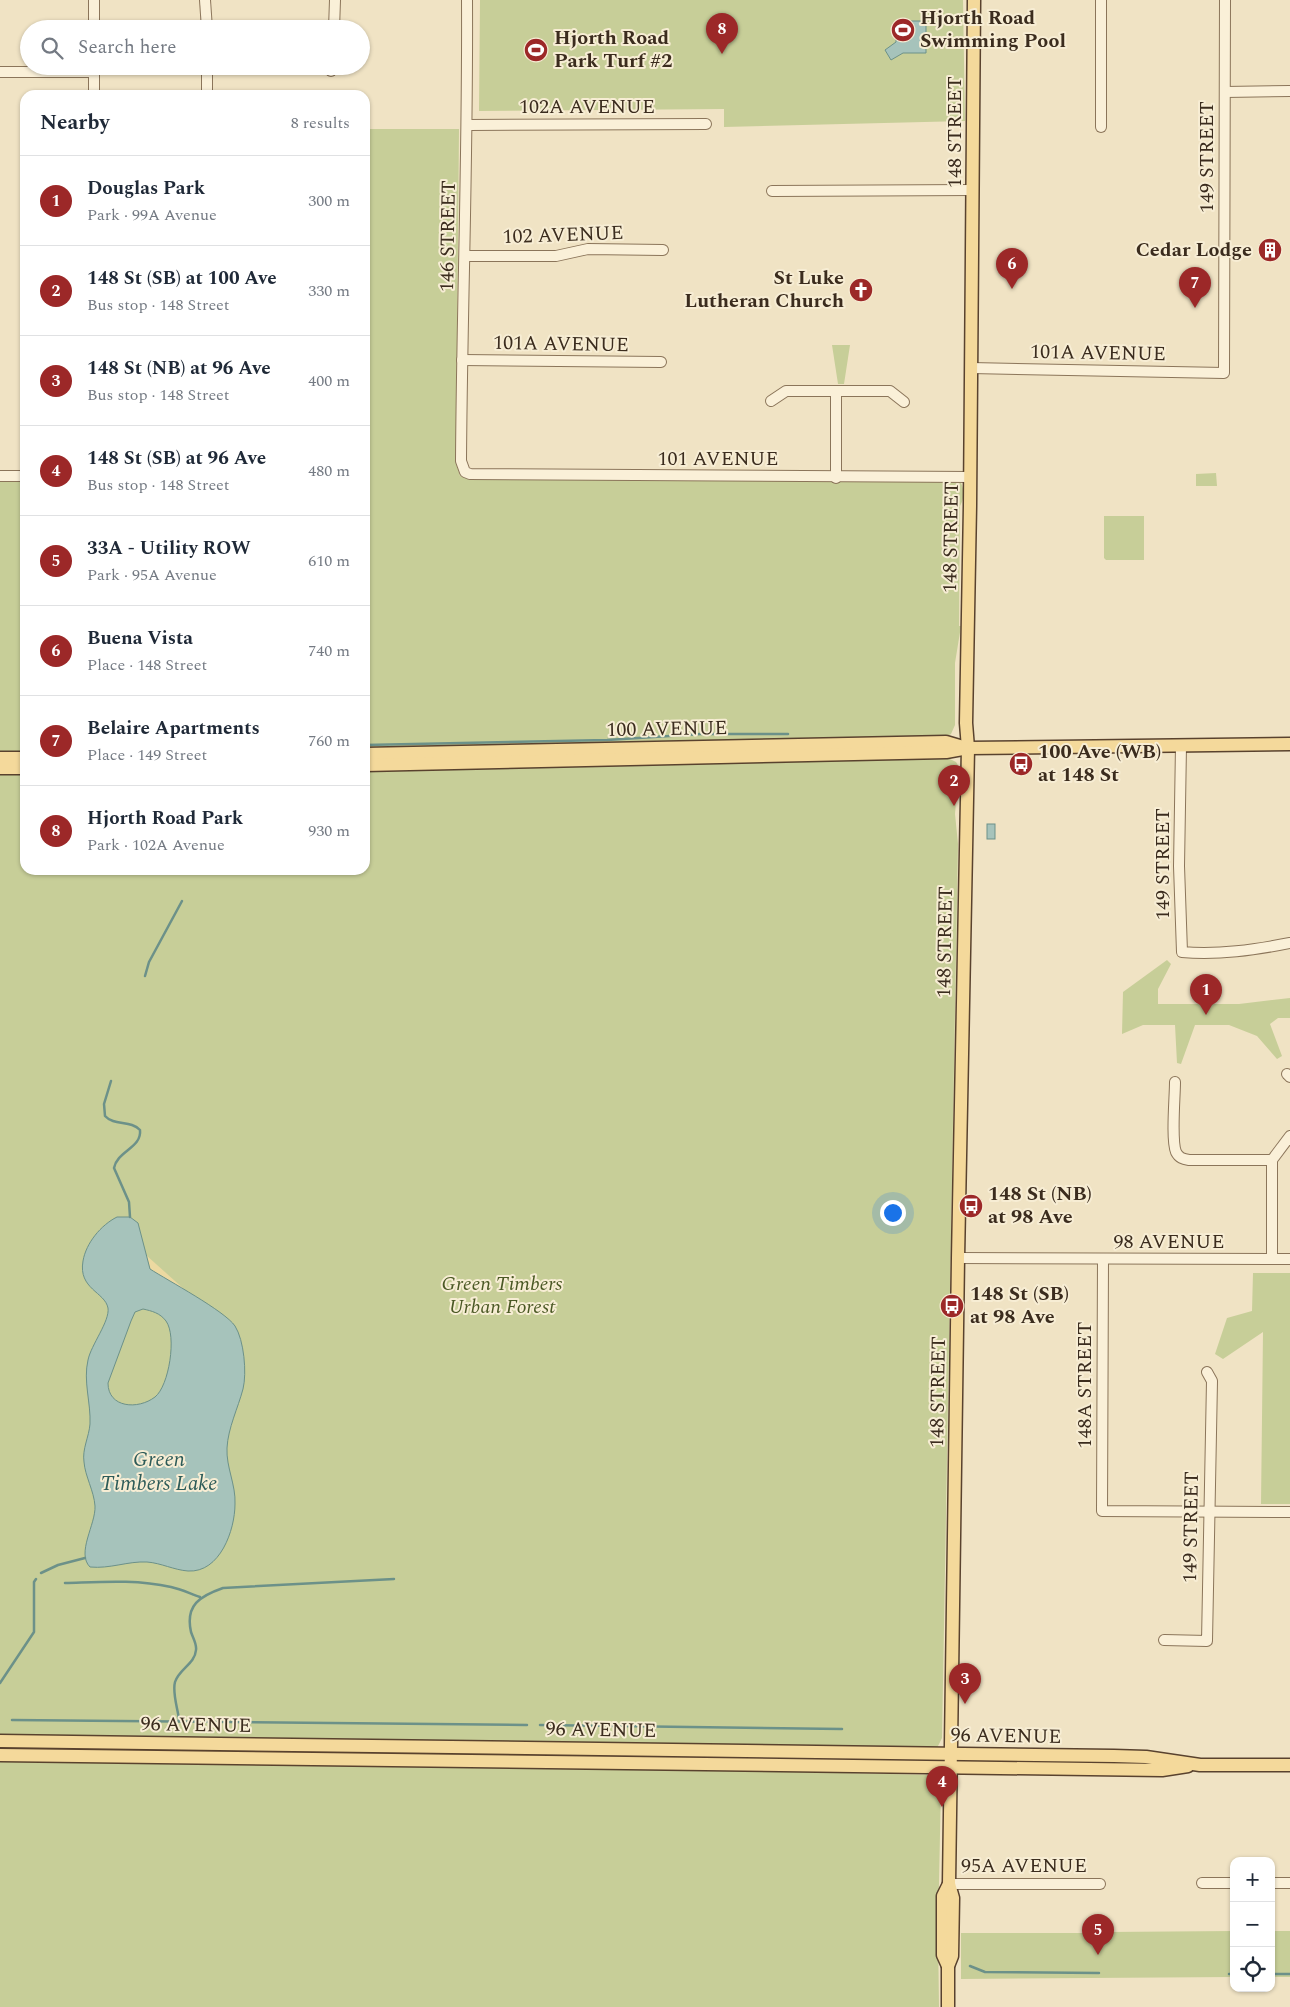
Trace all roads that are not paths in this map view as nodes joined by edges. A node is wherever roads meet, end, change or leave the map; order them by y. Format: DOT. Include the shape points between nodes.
graph roads {
  1 [pos="94,0"];
  2 [pos="205,0"];
  3 [pos="335,0"];
  4 [pos="467,0"];
  5 [pos="974,0"];
  6 [pos="1101,0"];
  7 [pos="1225,0"];
  8 [pos="94,20"];
  9 [pos="206,20"];
  10 [pos="334,20"];
  11 [pos="20,71"];
  12 [pos="0,72"];
  13 [pos="94,75"];
  14 [pos="207,75"];
  15 [pos="94,90"];
  16 [pos="207,90"];
  17 [pos="1225,92"];
  18 [pos="1290,92"];
  19 [pos="706,124"];
  20 [pos="468,125"];
  21 [pos="1101,126"];
  22 [pos="973,190"];
  23 [pos="772,191"];
  24 [pos="663,250"];
  25 [pos="465,256"];
  26 [pos="462,360"];
  27 [pos="661,362"];
  28 [pos="971,368"];
  29 [pos="1224,373"];
  30 [pos="836,392"];
  31 [pos="771,401"];
  32 [pos="904,402"];
  33 [pos="465,472"];
  34 [pos="0,476"];
  35 [pos="20,476"];
  36 [pos="836,478"];
  37 [pos="970,478"];
  38 [pos="1290,744"];
  39 [pos="1181,746"];
  40 [pos="968,748"];
  41 [pos="370,754"];
  42 [pos="0,758"];
  43 [pos="20,758"];
  44 [pos="370,766"];
  45 [pos="0,768"];
  46 [pos="20,768"];
  47 [pos="1290,943"];
  48 [pos="1175,1082"];
  49 [pos="1290,1136"];
  50 [pos="1272,1160"];
  51 [pos="958,1258"];
  52 [pos="1104,1259"];
  53 [pos="1272,1259"];
  54 [pos="1290,1259"];
  55 [pos="1207,1372"];
  56 [pos="1209,1511"];
  57 [pos="1290,1512"];
  58 [pos="1164,1640"];
  59 [pos="0,1741"];
  60 [pos="0,1755"];
  61 [pos="951,1755"];
  62 [pos="1200,1765"];
  63 [pos="1290,1765"];
  64 [pos="951,1768"];
  65 [pos="1202,1883"];
  66 [pos="1230,1883"];
  67 [pos="1275,1883"];
  68 [pos="1290,1883"];
  69 [pos="949,1884"];
  70 [pos="1100,1884"];
  71 [pos="948,2007"];
  1 -- 8 [label="street"];
  2 -- 9 [label="street"];
  3 -- 10 [label="street"];
  4 -- 20 [label="street, 146 STREET"];
  5 -- 22 [label="main road, 148 STREET"];
  6 -- 21 [label="street"];
  7 -- 17 [label="street, 149 STREET"];
  11 -- 12 [label="street"];
  13 -- 15 [label="street"];
  14 -- 16 [label="street"];
  17 -- 18 [label="street"];
  17 -- 29 [label="street, 149 STREET"];
  19 -- 20 [label="street, 102A AVENUE"];
  20 -- 25 [label="street, 146 STREET"];
  22 -- 23 [label="street"];
  22 -- 28 [label="main road, 148 STREET"];
  24 -- 25 [label="street, 102 AVENUE" via="588,249 556,256"];
  25 -- 26 [label="street, 146 STREET"];
  26 -- 27 [label="street, 101A AVENUE"];
  26 -- 33 [label="street, 146 STREET" via="461,461"];
  28 -- 29 [label="street, 101A AVENUE"];
  28 -- 37 [label="main road, 148 STREET"];
  30 -- 31 [label="street" via="786,391"];
  30 -- 32 [label="street" via="890,391"];
  30 -- 36 [label="street"];
  33 -- 36 [label="street, 101 AVENUE"];
  34 -- 35 [label="street"];
  36 -- 37 [label="street, 101 AVENUE"];
  37 -- 40 [label="main road, 148 STREET"];
  38 -- 39 [label="main road, 100 AVENUE"];
  39 -- 40 [label="main road, 100 AVENUE"];
  39 -- 47 [label="street, 149 STREET" via="1179,866 1182,952 1244,952"];
  40 -- 41 [label="main road, 100 AVENUE" via="946,742"];
  40 -- 44 [label="main road, 100 AVENUE" via="946,752"];
  40 -- 51 [label="main road, 148 STREET"];
  42 -- 43 [label="main road"];
  45 -- 46 [label="main road"];
  48 -- 50 [label="street" via="1174,1143 1178,1155 1189,1160"];
  49 -- 50 [label="street"];
  50 -- 53 [label="street"];
  51 -- 52 [label="street, 98 AVENUE"];
  51 -- 61 [label="main road, 148 STREET"];
  52 -- 53 [label="street, 98 AVENUE"];
  52 -- 56 [label="street, 148A STREET" via="1102,1511"];
  53 -- 54 [label="street, 98 AVENUE"];
  55 -- 56 [label="street, 149 STREET" via="1212,1381"];
  56 -- 57 [label="street"];
  56 -- 58 [label="street, 149 STREET" via="1207,1641"];
  59 -- 61 [label="main road, 96 AVENUE"];
  60 -- 64 [label="main road, 96 AVENUE"];
  61 -- 62 [label="main road, 96 AVENUE" via="1146,1757"];
  61 -- 64 [label="main road, 148 STREET"];
  62 -- 63 [label="main road, 96 AVENUE"];
  62 -- 64 [label="main road, 96 AVENUE" via="1162,1770"];
  64 -- 69 [label="main road, 148 STREET"];
  65 -- 66 [label="street"];
  67 -- 68 [label="street"];
  69 -- 70 [label="street, 95A AVENUE"];
  69 -- 71 [label="main road, 148 STREET" via="943,1896 943,1955 948,1966"];
}
